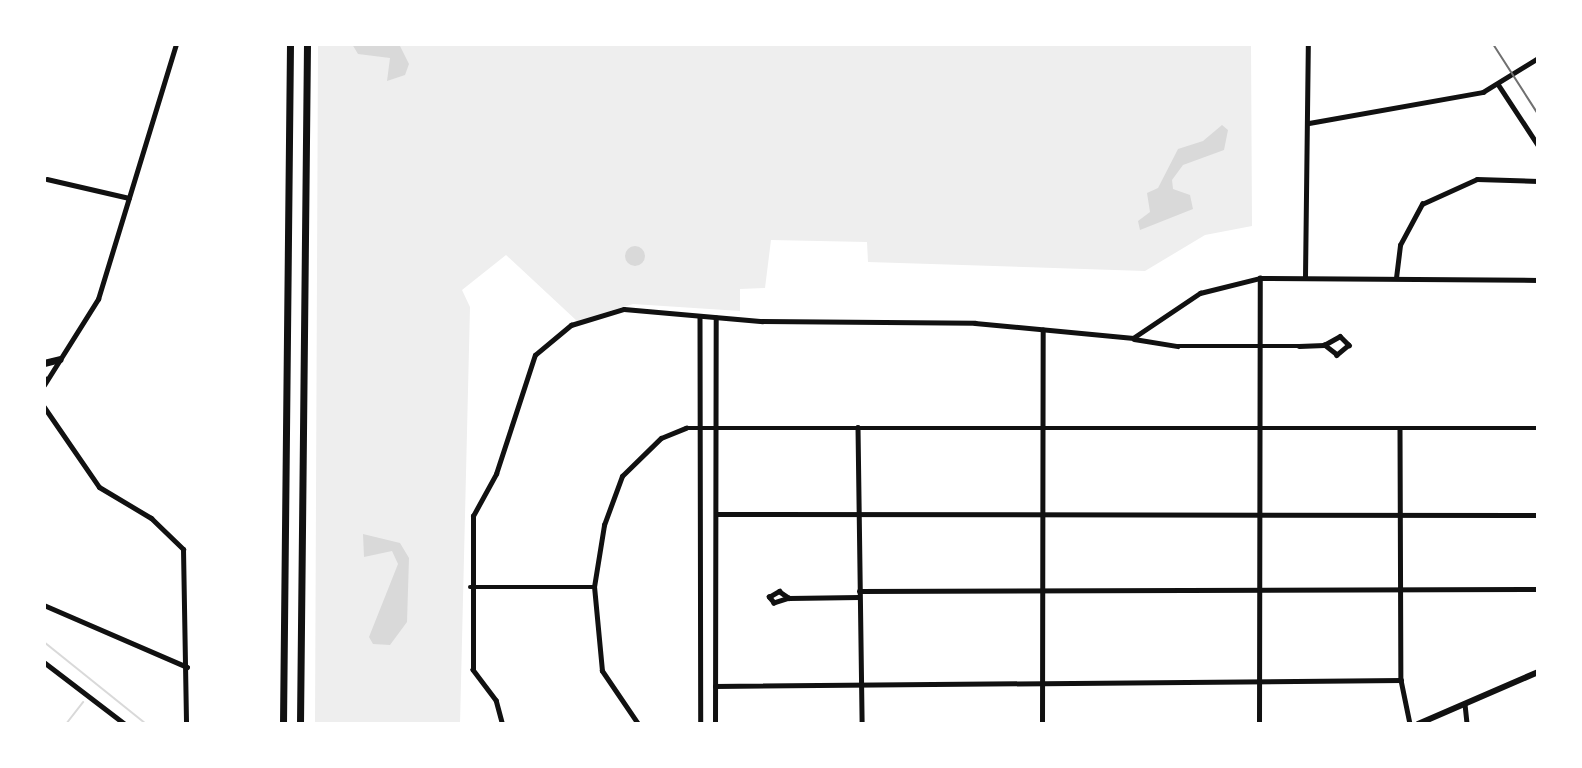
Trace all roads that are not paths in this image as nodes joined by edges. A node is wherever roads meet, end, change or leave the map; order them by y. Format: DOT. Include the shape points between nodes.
graph roads {
  1 [pos="176,44"];
  2 [pos="290,44"];
  3 [pos="307,44"];
  4 [pos="1308,44"];
  5 [pos="1538,58"];
  6 [pos="1498,84"];
  7 [pos="307,93"];
  8 [pos="290,94"];
  9 [pos="1309,123"];
  10 [pos="1538,145"];
  11 [pos="47,179"];
  12 [pos="1538,181"];
  13 [pos="129,198"];
  14 [pos="1260,278"];
  15 [pos="1305,278"];
  16 [pos="1396,278"];
  17 [pos="1538,279"];
  18 [pos="700,317"];
  19 [pos="716,318"];
  20 [pos="1043,330"];
  21 [pos="1133,338"];
  22 [pos="1260,345"];
  23 [pos="1324,345"];
  24 [pos="60,359"];
  25 [pos="44,363"];
  26 [pos="44,382"];
  27 [pos="289,401"];
  28 [pos="304,401"];
  29 [pos="44,407"];
  30 [pos="716,425"];
  31 [pos="701,427"];
  32 [pos="858,427"];
  33 [pos="1260,427"];
  34 [pos="1401,428"];
  35 [pos="1538,428"];
  36 [pos="1045,429"];
  37 [pos="1043,513"];
  38 [pos="1259,513"];
  39 [pos="716,514"];
  40 [pos="1402,514"];
  41 [pos="1538,514"];
  42 [pos="857,516"];
  43 [pos="470,587"];
  44 [pos="594,587"];
  45 [pos="1538,589"];
  46 [pos="1260,590"];
  47 [pos="1402,591"];
  48 [pos="1044,592"];
  49 [pos="859,594"];
  50 [pos="789,598"];
  51 [pos="44,605"];
  52 [pos="44,662"];
  53 [pos="187,667"];
  54 [pos="1538,672"];
  55 [pos="1401,680"];
  56 [pos="1259,683"];
  57 [pos="1042,684"];
  58 [pos="715,686"];
  59 [pos="862,686"];
  60 [pos="1465,704"];
  61 [pos="125,724"];
  62 [pos="186,724"];
  63 [pos="283,724"];
  64 [pos="300,724"];
  65 [pos="502,724"];
  66 [pos="638,724"];
  67 [pos="701,724"];
  68 [pos="715,724"];
  69 [pos="862,724"];
  70 [pos="1042,724"];
  71 [pos="1259,724"];
  72 [pos="1410,724"];
  73 [pos="1418,724"];
  74 [pos="1467,724"];
  1 -- 13 [label="street"];
  2 -- 8 [label="highway"];
  3 -- 7 [label="highway"];
  4 -- 9 [label="street"];
  5 -- 6 [label="street"];
  6 -- 9 [label="street" via="1483,92"];
  6 -- 10 [label="street"];
  7 -- 8 [label="highway"];
  7 -- 28 [label="highway"];
  8 -- 27 [label="highway"];
  9 -- 15 [label="street"];
  11 -- 13 [label="street"];
  12 -- 16 [label="street" via="1477,179 1422,204 1400,245"];
  13 -- 24 [label="street" via="98,299"];
  14 -- 15 [label="street"];
  14 -- 21 [label="street" via="1200,293"];
  14 -- 22 [label="street"];
  15 -- 16 [label="street"];
  16 -- 17 [label="street"];
  18 -- 19 [label="street"];
  18 -- 31 [label="street"];
  18 -- 43 [label="street" via="624,309 571,325 535,355 496,474 473,516"];
  19 -- 20 [label="street" via="975,323"];
  19 -- 30 [label="street"];
  20 -- 21 [label="street"];
  20 -- 36 [label="street"];
  21 -- 22 [label="street" via="1177,346"];
  22 -- 23 [label="street"];
  22 -- 33 [label="street"];
  23 -- 23 [label="street" via="1337,355 1349,345 1340,336"];
  24 -- 25 [label="highway"];
  24 -- 26 [label="street"];
  27 -- 28 [label="highway"];
  27 -- 63 [label="highway"];
  28 -- 64 [label="highway"];
  29 -- 53 [label="street" via="99,487 151,518 183,549"];
  30 -- 31 [label="street"];
  30 -- 32 [label="street"];
  30 -- 39 [label="street"];
  31 -- 44 [label="street" via="661,438 622,476 604,525"];
  31 -- 67 [label="street"];
  32 -- 36 [label="street"];
  32 -- 42 [label="street"];
  33 -- 34 [label="street"];
  33 -- 36 [label="street"];
  33 -- 38 [label="street"];
  34 -- 35 [label="street"];
  34 -- 40 [label="street"];
  36 -- 37 [label="street"];
  37 -- 38 [label="street"];
  37 -- 42 [label="street"];
  37 -- 48 [label="street"];
  38 -- 40 [label="street"];
  38 -- 46 [label="street"];
  39 -- 42 [label="street"];
  39 -- 58 [label="street"];
  40 -- 41 [label="street"];
  40 -- 47 [label="street"];
  42 -- 49 [label="street"];
  43 -- 44 [label="street"];
  43 -- 65 [label="street" via="473,670 496,701"];
  44 -- 66 [label="street" via="602,671"];
  45 -- 47 [label="street"];
  46 -- 47 [label="street"];
  46 -- 48 [label="street"];
  46 -- 56 [label="street"];
  47 -- 55 [label="street"];
  48 -- 49 [label="street"];
  48 -- 57 [label="street"];
  49 -- 50 [label="street"];
  49 -- 59 [label="street"];
  51 -- 53 [label="street"];
  52 -- 61 [label="street"];
  53 -- 62 [label="street"];
  54 -- 60 [label="main road"];
  55 -- 56 [label="street"];
  55 -- 72 [label="street"];
  56 -- 57 [label="street"];
  56 -- 71 [label="street"];
  57 -- 59 [label="street"];
  57 -- 70 [label="street"];
  58 -- 59 [label="street"];
  58 -- 68 [label="street"];
  59 -- 69 [label="street"];
  60 -- 73 [label="main road"];
  60 -- 74 [label="street"];
}
